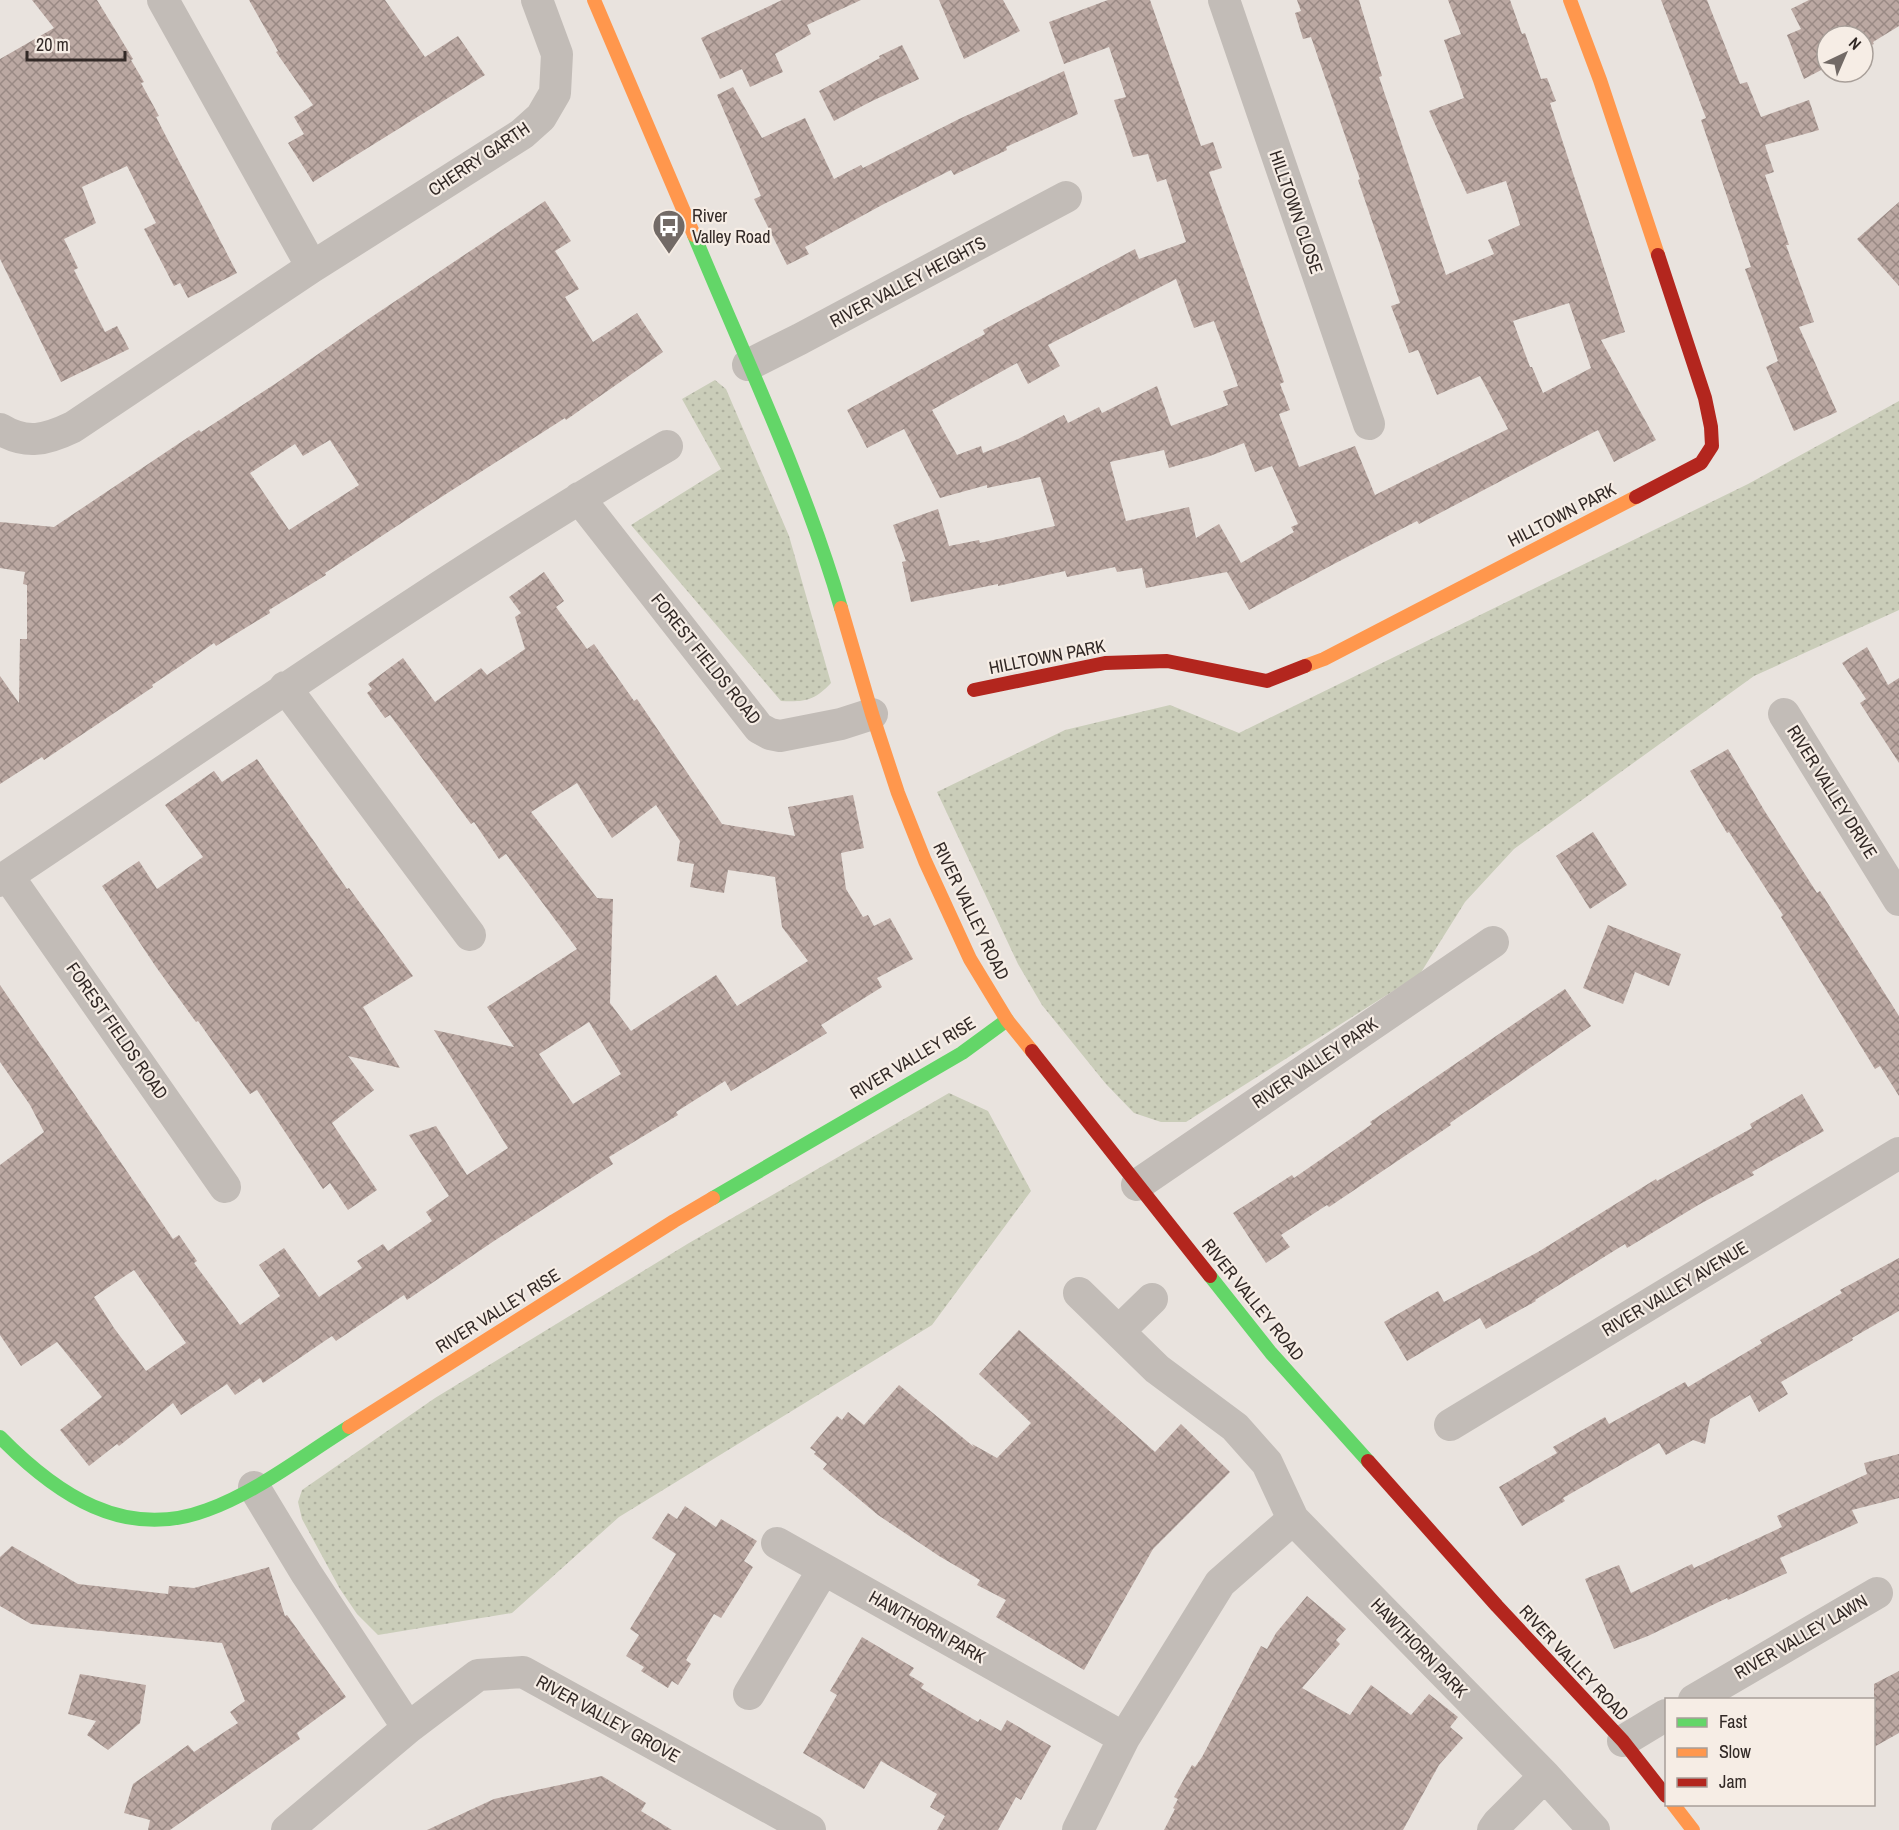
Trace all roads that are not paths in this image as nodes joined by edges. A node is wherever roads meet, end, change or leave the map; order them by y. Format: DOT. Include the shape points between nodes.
graph roads {
  1 [pos="164,0"];
  2 [pos="537,0"];
  3 [pos="1224,0"];
  4 [pos="1570,0"];
  5 [pos="599,2"];
  6 [pos="1066,197"];
  7 [pos="312,267"];
  8 [pos="748,364"];
  9 [pos="1369,424"];
  10 [pos="0,429"];
  11 [pos="667,446"];
  12 [pos="579,498"];
  13 [pos="285,687"];
  14 [pos="974,690"];
  15 [pos="872,714"];
  16 [pos="1784,714"];
  17 [pos="4,878"];
  18 [pos="1899,900"];
  19 [pos="470,935"];
  20 [pos="1493,942"];
  21 [pos="1007,1020"];
  22 [pos="1899,1154"];
  23 [pos="1137,1185"];
  24 [pos="225,1187"];
  25 [pos="1079,1293"];
  26 [pos="1152,1299"];
  27 [pos="1119,1331"];
  28 [pos="1450,1425"];
  29 [pos="0,1437"];
  30 [pos="254,1486"];
  31 [pos="1293,1519"];
  32 [pos="777,1543"];
  33 [pos="823,1570"];
  34 [pos="1877,1593"];
  35 [pos="749,1694"];
  36 [pos="1697,1698"];
  37 [pos="1665,1716"];
  38 [pos="408,1728"];
  39 [pos="1124,1737"];
  40 [pos="1623,1741"];
  41 [pos="1545,1776"];
  42 [pos="1665,1795"];
  43 [pos="1675,1806"];
  44 [pos="287,1830"];
  45 [pos="810,1830"];
  46 [pos="1078,1830"];
  47 [pos="1493,1830"];
  48 [pos="1594,1830"];
  49 [pos="1693,1830"];
  1 -- 7 [label="street"];
  2 -- 7 [label="street, CHERRY GARTH" via="557,54 555,93 541,117 522,134"];
  3 -- 9 [label="street, HILLTOWN CLOSE"];
  4 -- 14 [label="street, HILLTOWN PARK" via="1705,399 1712,446 1701,463 1324,659 1267,681 1167,662 1105,663"];
  5 -- 8 [label="street, RIVER VALLEY ROAD"];
  6 -- 8 [label="street, RIVER VALLEY HEIGHTS"];
  7 -- 10 [label="street, CHERRY GARTH" via="73,427 35,440 15,437"];
  8 -- 15 [label="street, RIVER VALLEY ROAD" via="826,555"];
  11 -- 12 [label="street, FOREST FIELDS ROAD"];
  12 -- 13 [label="street, FOREST FIELDS ROAD"];
  12 -- 15 [label="street, FOREST FIELDS ROAD" via="759,728 780,736"];
  13 -- 17 [label="street, FOREST FIELDS ROAD"];
  13 -- 19 [label="street"];
  15 -- 21 [label="street, RIVER VALLEY ROAD" via="925,861 970,958"];
  16 -- 18 [label="street, RIVER VALLEY DRIVE"];
  17 -- 24 [label="street, FOREST FIELDS ROAD"];
  20 -- 23 [label="street, RIVER VALLEY PARK"];
  21 -- 23 [label="street, RIVER VALLEY ROAD"];
  21 -- 30 [label="street, RIVER VALLEY RISE" via="962,1053 664,1226"];
  22 -- 28 [label="street, RIVER VALLEY AVENUE"];
  23 -- 40 [label="street, RIVER VALLEY ROAD" via="1271,1353"];
  25 -- 27 [label="street, HAWTHORN PARK"];
  26 -- 27 [label="street"];
  27 -- 31 [label="street, HAWTHORN PARK" via="1157,1370 1235,1427 1267,1463"];
  29 -- 30 [label="street, RIVER VALLEY RISE" via="54,1485 117,1516 193,1515"];
  30 -- 38 [label="street"];
  31 -- 39 [label="street" via="1220,1583"];
  31 -- 41 [label="street, HAWTHORN PARK"];
  32 -- 33 [label="street, HAWTHORN PARK"];
  33 -- 35 [label="street"];
  33 -- 39 [label="street, HAWTHORN PARK"];
  34 -- 36 [label="street, RIVER VALLEY LAWN"];
  37 -- 40 [label="street"];
  38 -- 44 [label="street, RIVER VALLEY GROVE"];
  38 -- 45 [label="street, RIVER VALLEY GROVE" via="478,1675 523,1672"];
  39 -- 46 [label="street"];
  40 -- 42 [label="street, RIVER VALLEY ROAD"];
  41 -- 47 [label="street"];
  41 -- 48 [label="street, HAWTHORN PARK"];
  43 -- 49 [label="street"];
}
